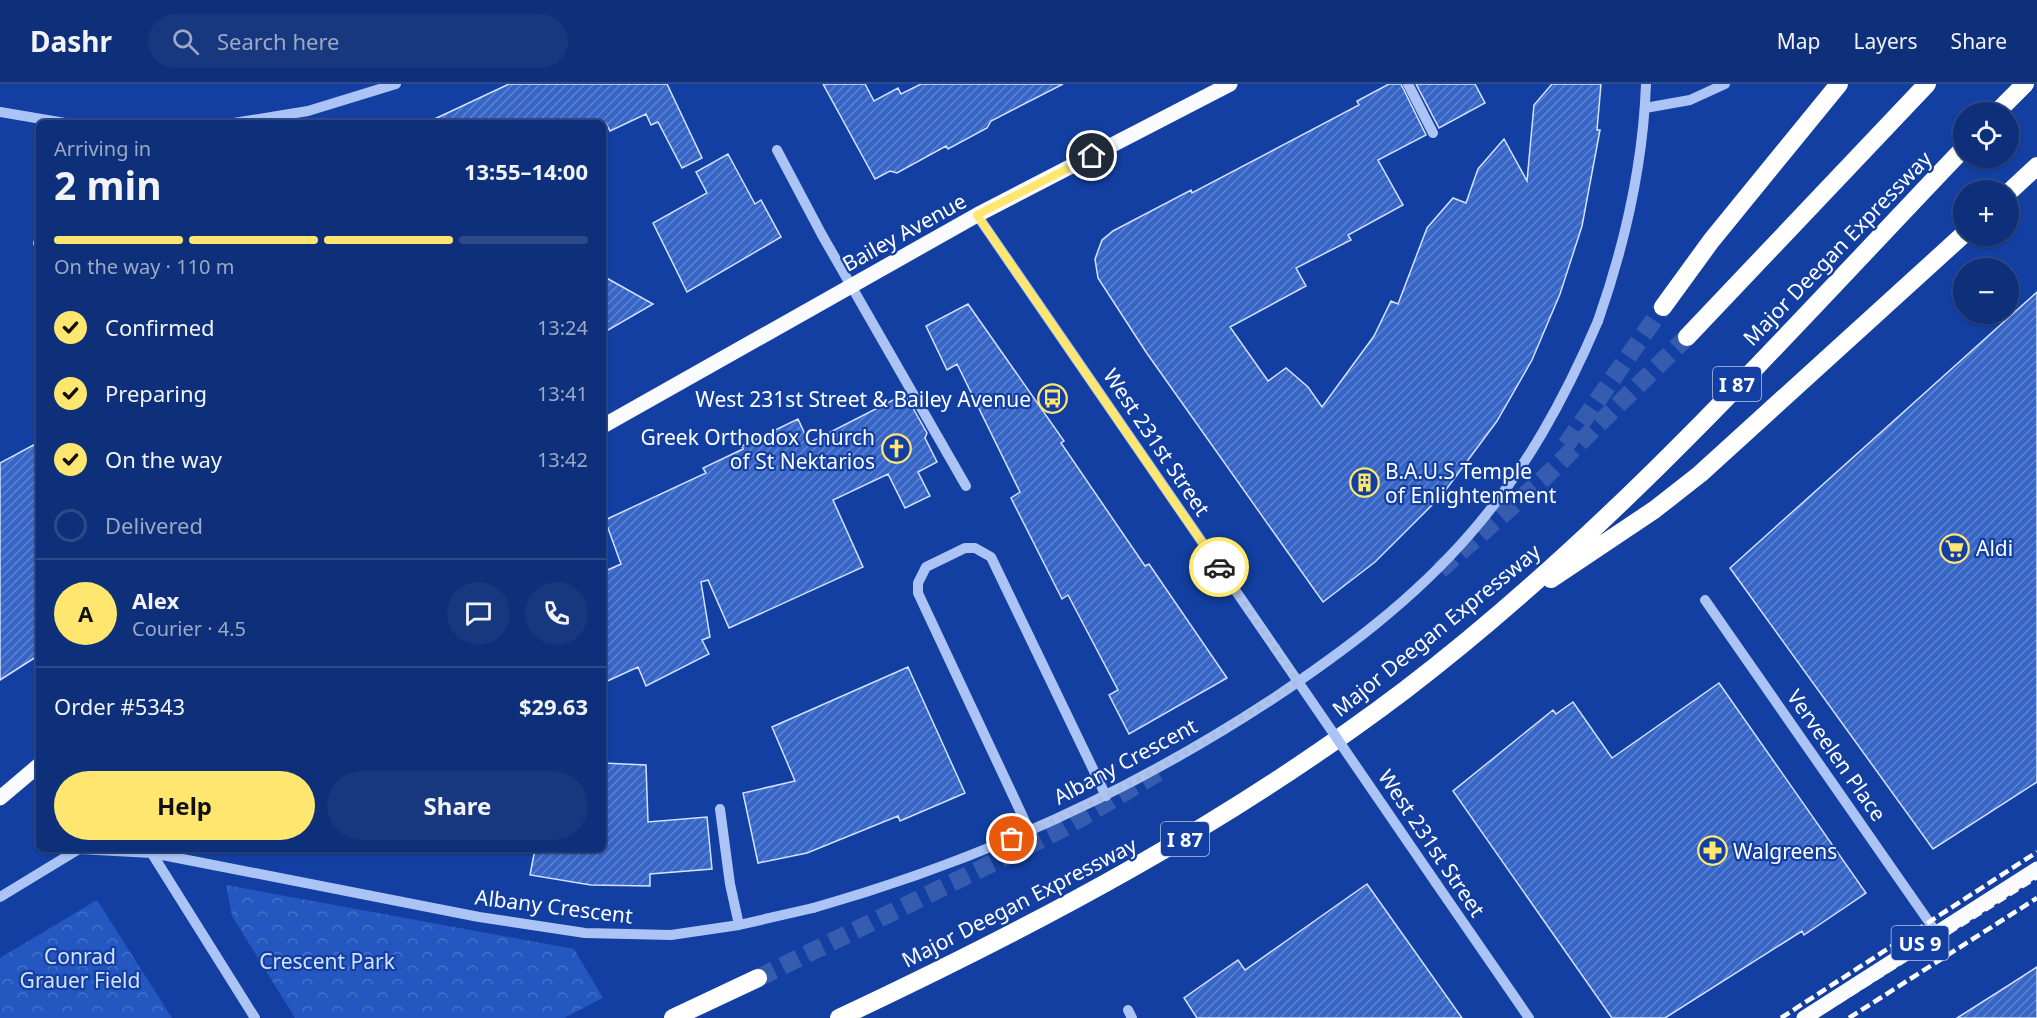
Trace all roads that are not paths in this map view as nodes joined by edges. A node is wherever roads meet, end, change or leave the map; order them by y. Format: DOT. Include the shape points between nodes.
graph roads {
  1 [pos="396,84"];
  2 [pos="1230,84"];
  3 [pos="1408,84"];
  4 [pos="1646,84"];
  5 [pos="1725,84"];
  6 [pos="1839,84"];
  7 [pos="1927,84"];
  8 [pos="2025,84"];
  9 [pos="2007,102"];
  10 [pos="1645,108"];
  11 [pos="0,112"];
  12 [pos="47,120"];
  13 [pos="252,120"];
  14 [pos="1433,133"];
  15 [pos="777,150"];
  16 [pos="1953,159"];
  17 [pos="2037,166"];
  18 [pos="2019,183"];
  19 [pos="977,215"];
  20 [pos="1953,244"];
  21 [pos="853,284"];
  22 [pos="1663,307"];
  23 [pos="1687,337"];
  24 [pos="606,424"];
  25 [pos="966,486"];
  26 [pos="1705,600"];
  27 [pos="1502,611"];
  28 [pos="1298,682"];
  29 [pos="36,768"];
  30 [pos="1106,796"];
  31 [pos="0,798"];
  32 [pos="720,809"];
  33 [pos="1030,832"];
  34 [pos="74,852"];
  35 [pos="151,852"];
  36 [pos="155,852"];
  37 [pos="2037,869"];
  38 [pos="0,897"];
  39 [pos="739,925"];
  40 [pos="1936,932"];
  41 [pos="758,978"];
  42 [pos="255,1018"];
  43 [pos="673,1018"];
  44 [pos="839,1018"];
  45 [pos="1529,1018"];
  46 [pos="1804,1018"];
  1 -- 13 [label="street" via="308,111"];
  2 -- 19 [label="main road, Bailey Avenue"];
  3 -- 14 [label="street"];
  4 -- 10 [label="street, Albany Crescent"];
  5 -- 10 [label="street" via="1690,100"];
  6 -- 22 [label="highway" via="1711,241"];
  7 -- 23 [label="highway"];
  8 -- 9 [label="highway"];
  10 -- 28 [label="street, Albany Crescent, bridge" via="1629,224 1598,321 1555,415 1471,533 1438,568 1386,616"];
  11 -- 12 [label="street"];
  15 -- 21 [label="street"];
  16 -- 27 [label="highway, Major Deegan Expressway / I 87" via="1679,444"];
  17 -- 18 [label="highway"];
  19 -- 21 [label="main road, Bailey Avenue"];
  19 -- 28 [label="street, West 231st Street, bridge"];
  20 -- 27 [label="highway" via="1700,474 1646,516"];
  21 -- 24 [label="main road, Bailey Avenue"];
  21 -- 25 [label="street"];
  26 -- 40 [label="street, Verveelen Place"];
  27 -- 44 [label="highway, Major Deegan Expressway / I 87" via="1386,703 1206,827 1098,890"];
  28 -- 30 [label="street, Albany Crescent, bridge" via="1203,743"];
  28 -- 45 [label="street, West 231st Street, bridge"];
  29 -- 31 [label="main road"];
  30 -- 33 [label="street, Albany Crescent, bridge"];
  30 -- 33 [label="street" via="991,557 975,548 965,548 926,567 918,593"];
  32 -- 39 [label="street"];
  33 -- 39 [label="street, Albany Crescent, bridge" via="919,876 813,908"];
  34 -- 38 [label="street"];
  35 -- 42 [label="street"];
  36 -- 39 [label="street, Albany Crescent" via="565,931 671,935"];
  37 -- 40 [label="main road, US 9"];
  40 -- 46 [label="main road, US 9"];
  41 -- 43 [label="highway"];
}
